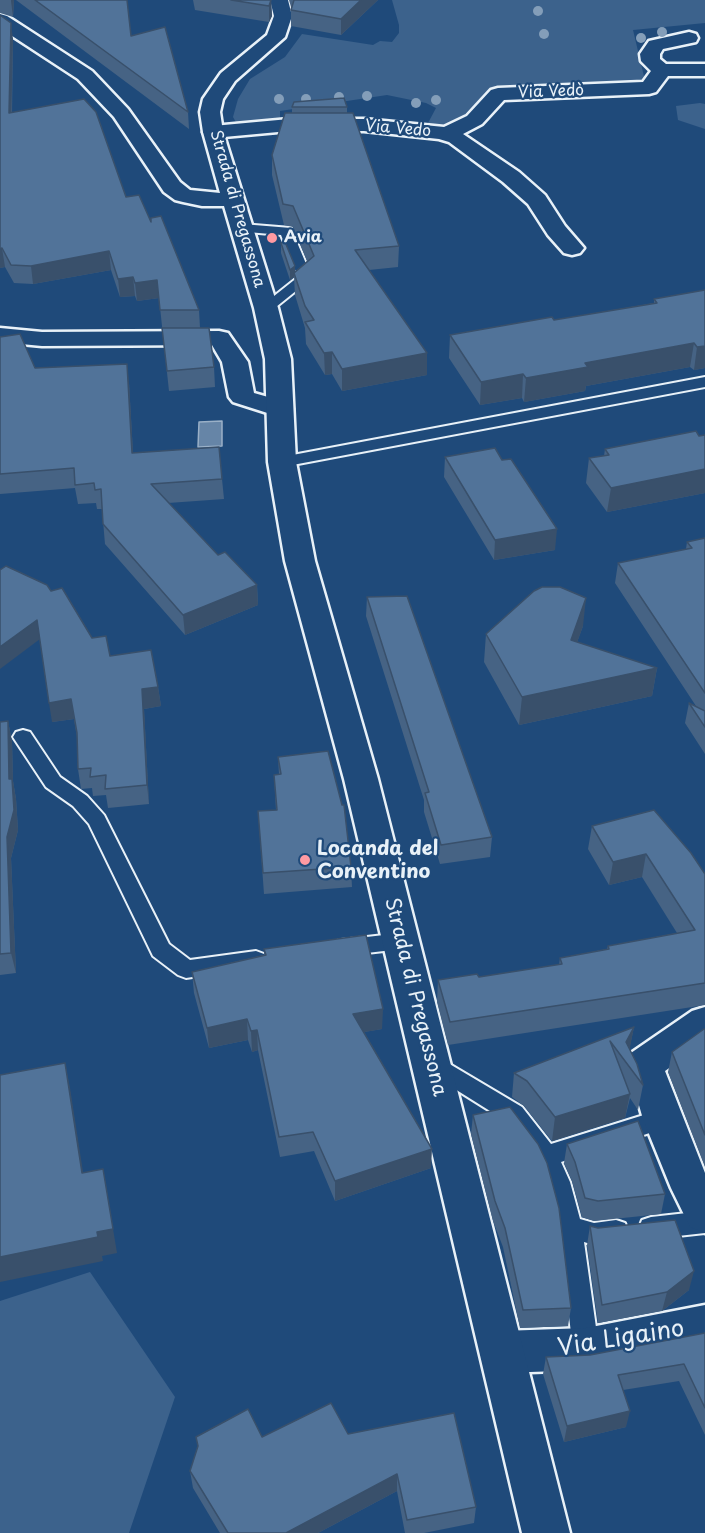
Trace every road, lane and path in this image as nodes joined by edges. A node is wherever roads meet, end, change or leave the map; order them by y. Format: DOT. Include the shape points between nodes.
graph roads {
  1 [pos="279,0"];
  2 [pos="0,20"];
  3 [pos="689,38"];
  4 [pos="661,70"];
  5 [pos="705,70"];
  6 [pos="213,132"];
  7 [pos="446,134"];
  8 [pos="237,214"];
  9 [pos="572,248"];
  10 [pos="266,308"];
  11 [pos="0,335"];
  12 [pos="705,382"];
  13 [pos="280,409"];
  14 [pos="282,462"];
  15 [pos="23,737"];
  16 [pos="401,940"];
  17 [pos="322,951"];
  18 [pos="277,957"];
  19 [pos="705,1022"];
  20 [pos="431,1062"];
  21 [pos="663,1119"];
  22 [pos="546,1156"];
  23 [pos="705,1214"];
  24 [pos="705,1222"];
  25 [pos="570,1227"];
  26 [pos="705,1326"];
  27 [pos="586,1349"];
  28 [pos="502,1352"];
  29 [pos="546,1533"];
  1 -- 6 [label="street, Strada di Pregassona" via="283,16 276,37 228,77 213,99"];
  2 -- 8 [label="street" via="85,75 121,113 172,187 183,195"];
  3 -- 4 [label="street" via="651,50 651,61"];
  4 -- 5 [label="street"];
  4 -- 7 [label="street, Via Vedò" via="649,88 498,94 475,120"];
  6 -- 7 [label="street, Via Vedo" via="289,125 364,125"];
  6 -- 8 [label="street, Strada di Pregassona"];
  7 -- 9 [label="street, Via Vedo" via="511,177 537,200"];
  8 -- 10 [label="street, Strada di Pregassona"];
  8 -- 10 [label="lane" via="286,231 305,278"];
  10 -- 13 [label="street, Strada di Pregassona" via="278,359"];
  11 -- 13 [label="street" via="42,339 219,338 235,362 242,397"];
  12 -- 14 [label="lane"];
  13 -- 14 [label="street, Strada di Pregassona"];
  14 -- 16 [label="street, Strada di Pregassona" via="300,561"];
  15 -- 18 [label="lane" via="53,782 80,801 97,820 161,950 186,969"];
  16 -- 17 [label="lane"];
  16 -- 20 [label="street, Strada di Pregassona"];
  19 -- 21 [label="street" via="642,1066 653,1085"];
  20 -- 22 [label="lane" via="514,1114"];
  20 -- 28 [label="street, Strada di Pregassona"];
  21 -- 22 [label="lane"];
  21 -- 23 [label="street"];
  22 -- 25 [label="lane" via="558,1182"];
  24 -- 25 [label="lane" via="594,1234"];
  25 -- 27 [label="lane"];
  26 -- 27 [label="street, Via Ligaino"];
  27 -- 28 [label="street, Via Ligaino"];
  28 -- 29 [label="street, Strada di Pregassona"];
}
